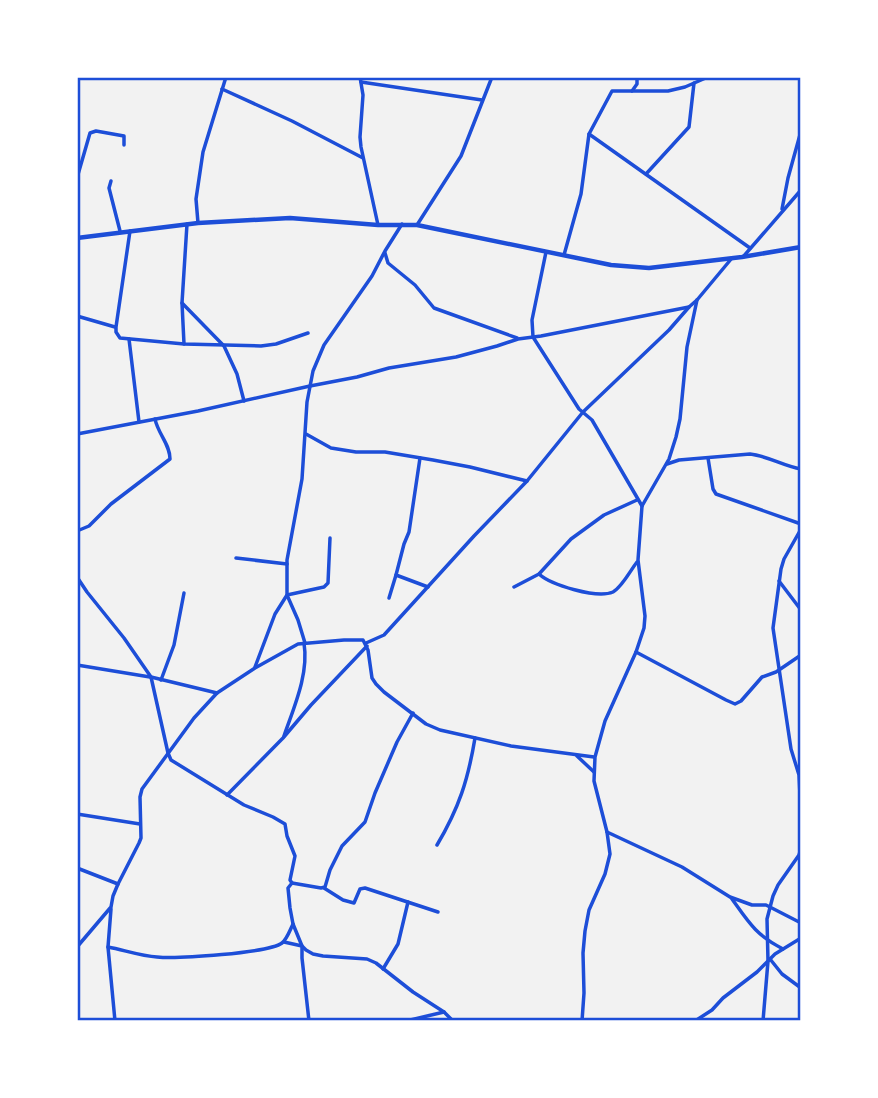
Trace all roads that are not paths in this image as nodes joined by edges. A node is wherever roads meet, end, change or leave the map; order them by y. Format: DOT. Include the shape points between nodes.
graph roads {
  1 [pos="226,77"];
  2 [pos="492,77"];
  3 [pos="637,77"];
  4 [pos="708,77"];
  5 [pos="360,80"];
  6 [pos="694,83"];
  7 [pos="637,84"];
  8 [pos="222,89"];
  9 [pos="632,91"];
  10 [pos="643,91"];
  11 [pos="482,100"];
  12 [pos="801,131"];
  13 [pos="589,134"];
  14 [pos="124,145"];
  15 [pos="363,158"];
  16 [pos="646,174"];
  17 [pos="77,178"];
  18 [pos="111,181"];
  19 [pos="801,190"];
  20 [pos="781,211"];
  21 [pos="198,223"];
  22 [pos="187,224"];
  23 [pos="402,224"];
  24 [pos="378,225"];
  25 [pos="416,225"];
  26 [pos="131,230"];
  27 [pos="120,231"];
  28 [pos="77,238"];
  29 [pos="801,247"];
  30 [pos="750,248"];
  31 [pos="385,251"];
  32 [pos="546,251"];
  33 [pos="564,255"];
  34 [pos="742,257"];
  35 [pos="732,258"];
  36 [pos="388,263"];
  37 [pos="377,265"];
  38 [pos="697,300"];
  39 [pos="182,303"];
  40 [pos="689,307"];
  41 [pos="77,316"];
  42 [pos="116,327"];
  43 [pos="307,333"];
  44 [pos="533,337"];
  45 [pos="129,339"];
  46 [pos="518,339"];
  47 [pos="184,344"];
  48 [pos="224,346"];
  49 [pos="310,386"];
  50 [pos="244,401"];
  51 [pos="583,412"];
  52 [pos="155,418"];
  53 [pos="139,422"];
  54 [pos="77,434"];
  55 [pos="306,434"];
  56 [pos="671,452"];
  57 [pos="420,458"];
  58 [pos="708,458"];
  59 [pos="679,460"];
  60 [pos="667,464"];
  61 [pos="801,469"];
  62 [pos="527,481"];
  63 [pos="638,500"];
  64 [pos="642,506"];
  65 [pos="801,523"];
  66 [pos="801,529"];
  67 [pos="77,531"];
  68 [pos="330,538"];
  69 [pos="236,558"];
  70 [pos="638,560"];
  71 [pos="287,564"];
  72 [pos="539,574"];
  73 [pos="396,575"];
  74 [pos="77,577"];
  75 [pos="779,581"];
  76 [pos="428,587"];
  77 [pos="514,587"];
  78 [pos="184,593"];
  79 [pos="287,594"];
  80 [pos="389,597"];
  81 [pos="801,610"];
  82 [pos="304,643"];
  83 [pos="366,645"];
  84 [pos="636,652"];
  85 [pos="801,655"];
  86 [pos="77,665"];
  87 [pos="255,668"];
  88 [pos="780,669"];
  89 [pos="151,677"];
  90 [pos="161,680"];
  91 [pos="217,694"];
  92 [pos="413,713"];
  93 [pos="283,738"];
  94 [pos="475,738"];
  95 [pos="168,753"];
  96 [pos="575,754"];
  97 [pos="595,757"];
  98 [pos="594,773"];
  99 [pos="227,795"];
  100 [pos="77,814"];
  101 [pos="801,816"];
  102 [pos="140,824"];
  103 [pos="607,832"];
  104 [pos="437,845"];
  105 [pos="801,848"];
  106 [pos="77,868"];
  107 [pos="292,883"];
  108 [pos="118,884"];
  109 [pos="324,888"];
  110 [pos="730,897"];
  111 [pos="408,902"];
  112 [pos="111,907"];
  113 [pos="771,907"];
  114 [pos="438,912"];
  115 [pos="801,923"];
  116 [pos="293,924"];
  117 [pos="801,938"];
  118 [pos="769,941"];
  119 [pos="284,942"];
  120 [pos="77,945"];
  121 [pos="302,946"];
  122 [pos="108,947"];
  123 [pos="783,949"];
  124 [pos="769,960"];
  125 [pos="383,969"];
  126 [pos="801,988"];
  127 [pos="444,1012"];
  128 [pos="114,1021"];
  129 [pos="309,1021"];
  130 [pos="406,1021"];
  131 [pos="453,1021"];
  132 [pos="582,1021"];
  133 [pos="695,1021"];
  134 [pos="763,1021"];
  1 -- 8 [label="street"];
  2 -- 11 [label="street"];
  3 -- 7 [label="street"];
  4 -- 6 [label="street"];
  5 -- 11 [label="street"];
  5 -- 15 [label="street"];
  6 -- 10 [label="street" via="668,91"];
  6 -- 16 [label="street" via="690,127"];
  7 -- 9 [label="street"];
  7 -- 10 [label="street"];
  8 -- 15 [label="street"];
  8 -- 21 [label="street" via="201,164 195,199"];
  9 -- 10 [label="street"];
  9 -- 13 [label="street" via="612,91"];
  11 -- 25 [label="street" via="461,156"];
  12 -- 20 [label="street"];
  13 -- 16 [label="street"];
  13 -- 33 [label="street"];
  14 -- 17 [label="street" via="124,136 90,133"];
  15 -- 24 [label="street"];
  16 -- 30 [label="street"];
  18 -- 27 [label="street"];
  19 -- 20 [label="street"];
  20 -- 30 [label="street"];
  21 -- 22 [label="street"];
  21 -- 24 [label="street" via="290,218"];
  22 -- 26 [label="street"];
  22 -- 39 [label="street"];
  23 -- 24 [label="street"];
  23 -- 25 [label="street"];
  23 -- 31 [label="street"];
  25 -- 32 [label="street"];
  26 -- 27 [label="street"];
  26 -- 42 [label="street"];
  27 -- 28 [label="street"];
  29 -- 34 [label="street"];
  30 -- 34 [label="street"];
  31 -- 36 [label="street"];
  31 -- 37 [label="street"];
  32 -- 33 [label="street"];
  32 -- 44 [label="street" via="532,320"];
  33 -- 35 [label="street" via="649,268"];
  34 -- 35 [label="street"];
  35 -- 38 [label="street"];
  36 -- 37 [label="street"];
  36 -- 46 [label="street" via="415,285 433,308"];
  37 -- 49 [label="street" via="324,345"];
  38 -- 40 [label="street"];
  38 -- 56 [label="street"];
  39 -- 47 [label="street"];
  39 -- 48 [label="street"];
  40 -- 44 [label="street"];
  40 -- 51 [label="street"];
  41 -- 42 [label="street"];
  42 -- 45 [label="street" via="120,338"];
  43 -- 48 [label="street" via="276,344"];
  44 -- 46 [label="street"];
  44 -- 51 [label="street"];
  45 -- 47 [label="street"];
  45 -- 53 [label="street"];
  46 -- 49 [label="street"];
  47 -- 48 [label="street"];
  48 -- 50 [label="street"];
  49 -- 50 [label="street"];
  49 -- 55 [label="street"];
  50 -- 52 [label="street"];
  51 -- 62 [label="street"];
  51 -- 63 [label="street"];
  52 -- 53 [label="street"];
  52 -- 67 [label="street" via="170,459"];
  53 -- 54 [label="street"];
  55 -- 57 [label="street" via="331,447"];
  55 -- 71 [label="street"];
  56 -- 59 [label="street"];
  56 -- 60 [label="street"];
  57 -- 62 [label="street"];
  57 -- 73 [label="street" via="409,532"];
  58 -- 59 [label="street"];
  58 -- 61 [label="street" via="750,454"];
  58 -- 65 [label="street" via="716,494"];
  59 -- 60 [label="street"];
  60 -- 64 [label="street"];
  62 -- 76 [label="street"];
  63 -- 64 [label="street"];
  63 -- 72 [label="street" via="604,515 571,539"];
  64 -- 70 [label="street"];
  66 -- 75 [label="street" via="784,559"];
  68 -- 79 [label="street" via="328,583"];
  69 -- 71 [label="street"];
  70 -- 72 [label="street" via="616,589 603,594 554,584"];
  70 -- 84 [label="street" via="645,615"];
  71 -- 79 [label="street"];
  72 -- 77 [label="street"];
  73 -- 76 [label="street"];
  73 -- 80 [label="street"];
  74 -- 89 [label="street"];
  75 -- 81 [label="street"];
  75 -- 88 [label="street" via="773,628"];
  76 -- 83 [label="street" via="384,635"];
  78 -- 90 [label="street" via="174,645"];
  79 -- 82 [label="street"];
  79 -- 87 [label="street"];
  82 -- 83 [label="street" via="358,639"];
  82 -- 87 [label="street"];
  82 -- 93 [label="street" via="305,668"];
  83 -- 92 [label="street" via="376,684"];
  83 -- 93 [label="street"];
  84 -- 88 [label="street" via="736,704 762,677"];
  84 -- 97 [label="street" via="608,714"];
  85 -- 88 [label="street"];
  86 -- 89 [label="street"];
  87 -- 91 [label="street"];
  88 -- 101 [label="street" via="799,775"];
  89 -- 90 [label="street"];
  89 -- 91 [label="street"];
  89 -- 95 [label="street"];
  90 -- 91 [label="street"];
  91 -- 95 [label="street"];
  92 -- 94 [label="street" via="440,730"];
  92 -- 109 [label="street" via="365,822 342,846"];
  93 -- 99 [label="street"];
  94 -- 96 [label="street"];
  94 -- 104 [label="street" via="464,791"];
  95 -- 99 [label="street" via="171,760"];
  95 -- 102 [label="street" via="140,793"];
  96 -- 97 [label="street"];
  96 -- 98 [label="street"];
  97 -- 98 [label="street"];
  98 -- 103 [label="street"];
  99 -- 107 [label="street" via="285,824 295,856"];
  100 -- 102 [label="street"];
  102 -- 108 [label="street" via="139,843"];
  103 -- 110 [label="street" via="682,867"];
  103 -- 132 [label="street" via="608,864 585,931"];
  105 -- 113 [label="street" via="778,885"];
  106 -- 108 [label="street"];
  107 -- 109 [label="street"];
  107 -- 116 [label="street" via="288,896"];
  108 -- 112 [label="street"];
  109 -- 111 [label="street" via="351,902 362,887"];
  110 -- 113 [label="street"];
  110 -- 118 [label="street" via="752,928"];
  111 -- 114 [label="street"];
  111 -- 125 [label="street" via="398,944"];
  112 -- 120 [label="street"];
  112 -- 122 [label="street"];
  113 -- 115 [label="street"];
  113 -- 118 [label="street"];
  116 -- 119 [label="street"];
  116 -- 121 [label="street"];
  117 -- 123 [label="street"];
  118 -- 123 [label="street"];
  118 -- 124 [label="street"];
  119 -- 121 [label="street"];
  119 -- 122 [label="street" via="237,953 167,958"];
  121 -- 125 [label="street" via="323,956 367,959"];
  121 -- 129 [label="street"];
  122 -- 128 [label="street"];
  123 -- 124 [label="street"];
  124 -- 126 [label="street"];
  124 -- 133 [label="street"];
  124 -- 134 [label="street"];
  125 -- 127 [label="street"];
  127 -- 130 [label="street"];
  127 -- 131 [label="street"];
}
